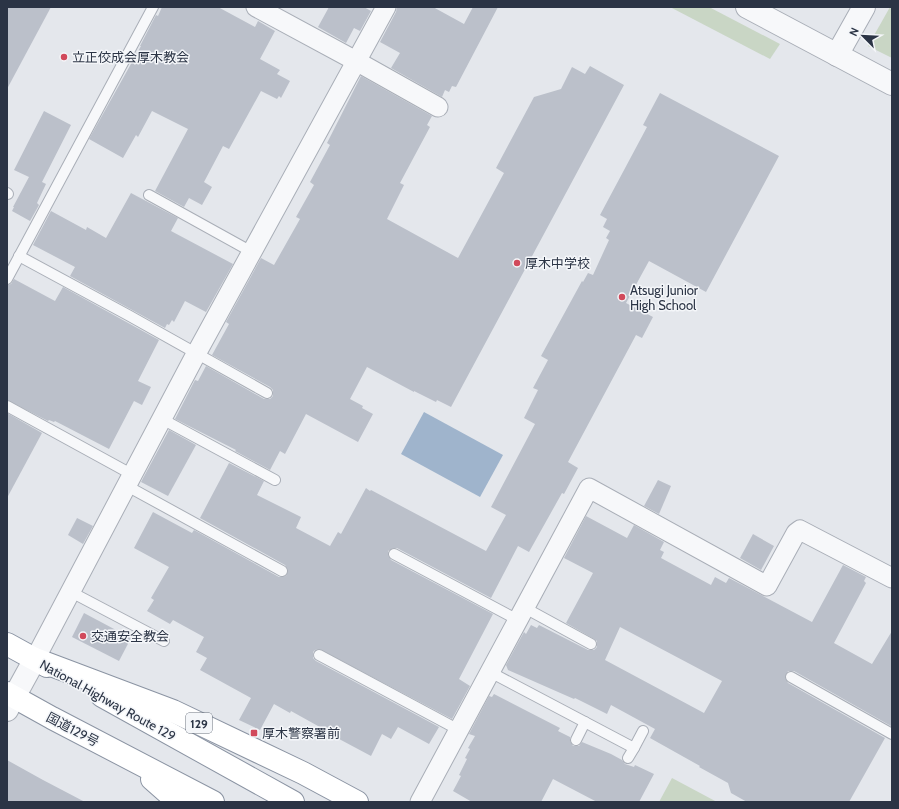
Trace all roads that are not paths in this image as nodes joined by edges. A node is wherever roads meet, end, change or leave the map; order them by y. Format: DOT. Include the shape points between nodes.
graph roads {
  1 [pos="153,7"];
  2 [pos="256,7"];
  3 [pos="386,7"];
  4 [pos="747,7"];
  5 [pos="864,7"];
  6 [pos="837,55"];
  7 [pos="356,61"];
  8 [pos="892,84"];
  9 [pos="438,107"];
  10 [pos="149,195"];
  11 [pos="252,252"];
  12 [pos="19,256"];
  13 [pos="7,279"];
  14 [pos="196,354"];
  15 [pos="267,393"];
  16 [pos="7,406"];
  17 [pos="162,419"];
  18 [pos="130,480"];
  19 [pos="275,480"];
  20 [pos="394,554"];
  21 [pos="282,571"];
  22 [pos="892,578"];
  23 [pos="71,592"];
  24 [pos="521,614"];
  25 [pos="164,641"];
  26 [pos="7,644"];
  27 [pos="590,644"];
  28 [pos="319,655"];
  29 [pos="35,659"];
  30 [pos="490,672"];
  31 [pos="791,677"];
  32 [pos="9,700"];
  33 [pos="585,722"];
  34 [pos="459,730"];
  35 [pos="644,731"];
  36 [pos="892,734"];
  37 [pos="576,740"];
  38 [pos="634,748"];
  39 [pos="628,758"];
  40 [pos="132,760"];
  41 [pos="175,801"];
  42 [pos="291,801"];
  43 [pos="214,802"];
  44 [pos="357,802"];
  45 [pos="420,802"];
  1 -- 12 [label="lane"];
  2 -- 7 [label="street"];
  3 -- 7 [label="street"];
  4 -- 6 [label="street"];
  5 -- 6 [label="street"];
  6 -- 8 [label="street"];
  7 -- 9 [label="street"];
  7 -- 11 [label="street"];
  10 -- 11 [label="lane"];
  11 -- 14 [label="street"];
  12 -- 13 [label="lane"];
  12 -- 14 [label="lane"];
  14 -- 15 [label="lane"];
  14 -- 17 [label="street"];
  16 -- 18 [label="lane"];
  17 -- 18 [label="street"];
  17 -- 19 [label="lane"];
  18 -- 21 [label="lane"];
  18 -- 23 [label="street"];
  20 -- 24 [label="lane"];
  22 -- 24 [label="street" via="800,530 768,586 589,488"];
  23 -- 25 [label="lane"];
  23 -- 29 [label="street"];
  24 -- 27 [label="lane"];
  24 -- 30 [label="street"];
  26 -- 29 [label="highway, National Highway Route 129 / 129"];
  28 -- 34 [label="lane"];
  29 -- 32 [label="street"];
  29 -- 42 [label="highway, National Highway Route 129 / 129"];
  29 -- 44 [label="highway, 129" via="174,711"];
  30 -- 33 [label="lane"];
  30 -- 34 [label="street"];
  31 -- 36 [label="lane"];
  32 -- 40 [label="highway, 国道129号"];
  33 -- 37 [label="lane"];
  33 -- 38 [label="lane"];
  34 -- 45 [label="street"];
  35 -- 38 [label="lane"];
  38 -- 39 [label="lane"];
  40 -- 41 [label="highway"];
  40 -- 43 [label="highway"];
}
